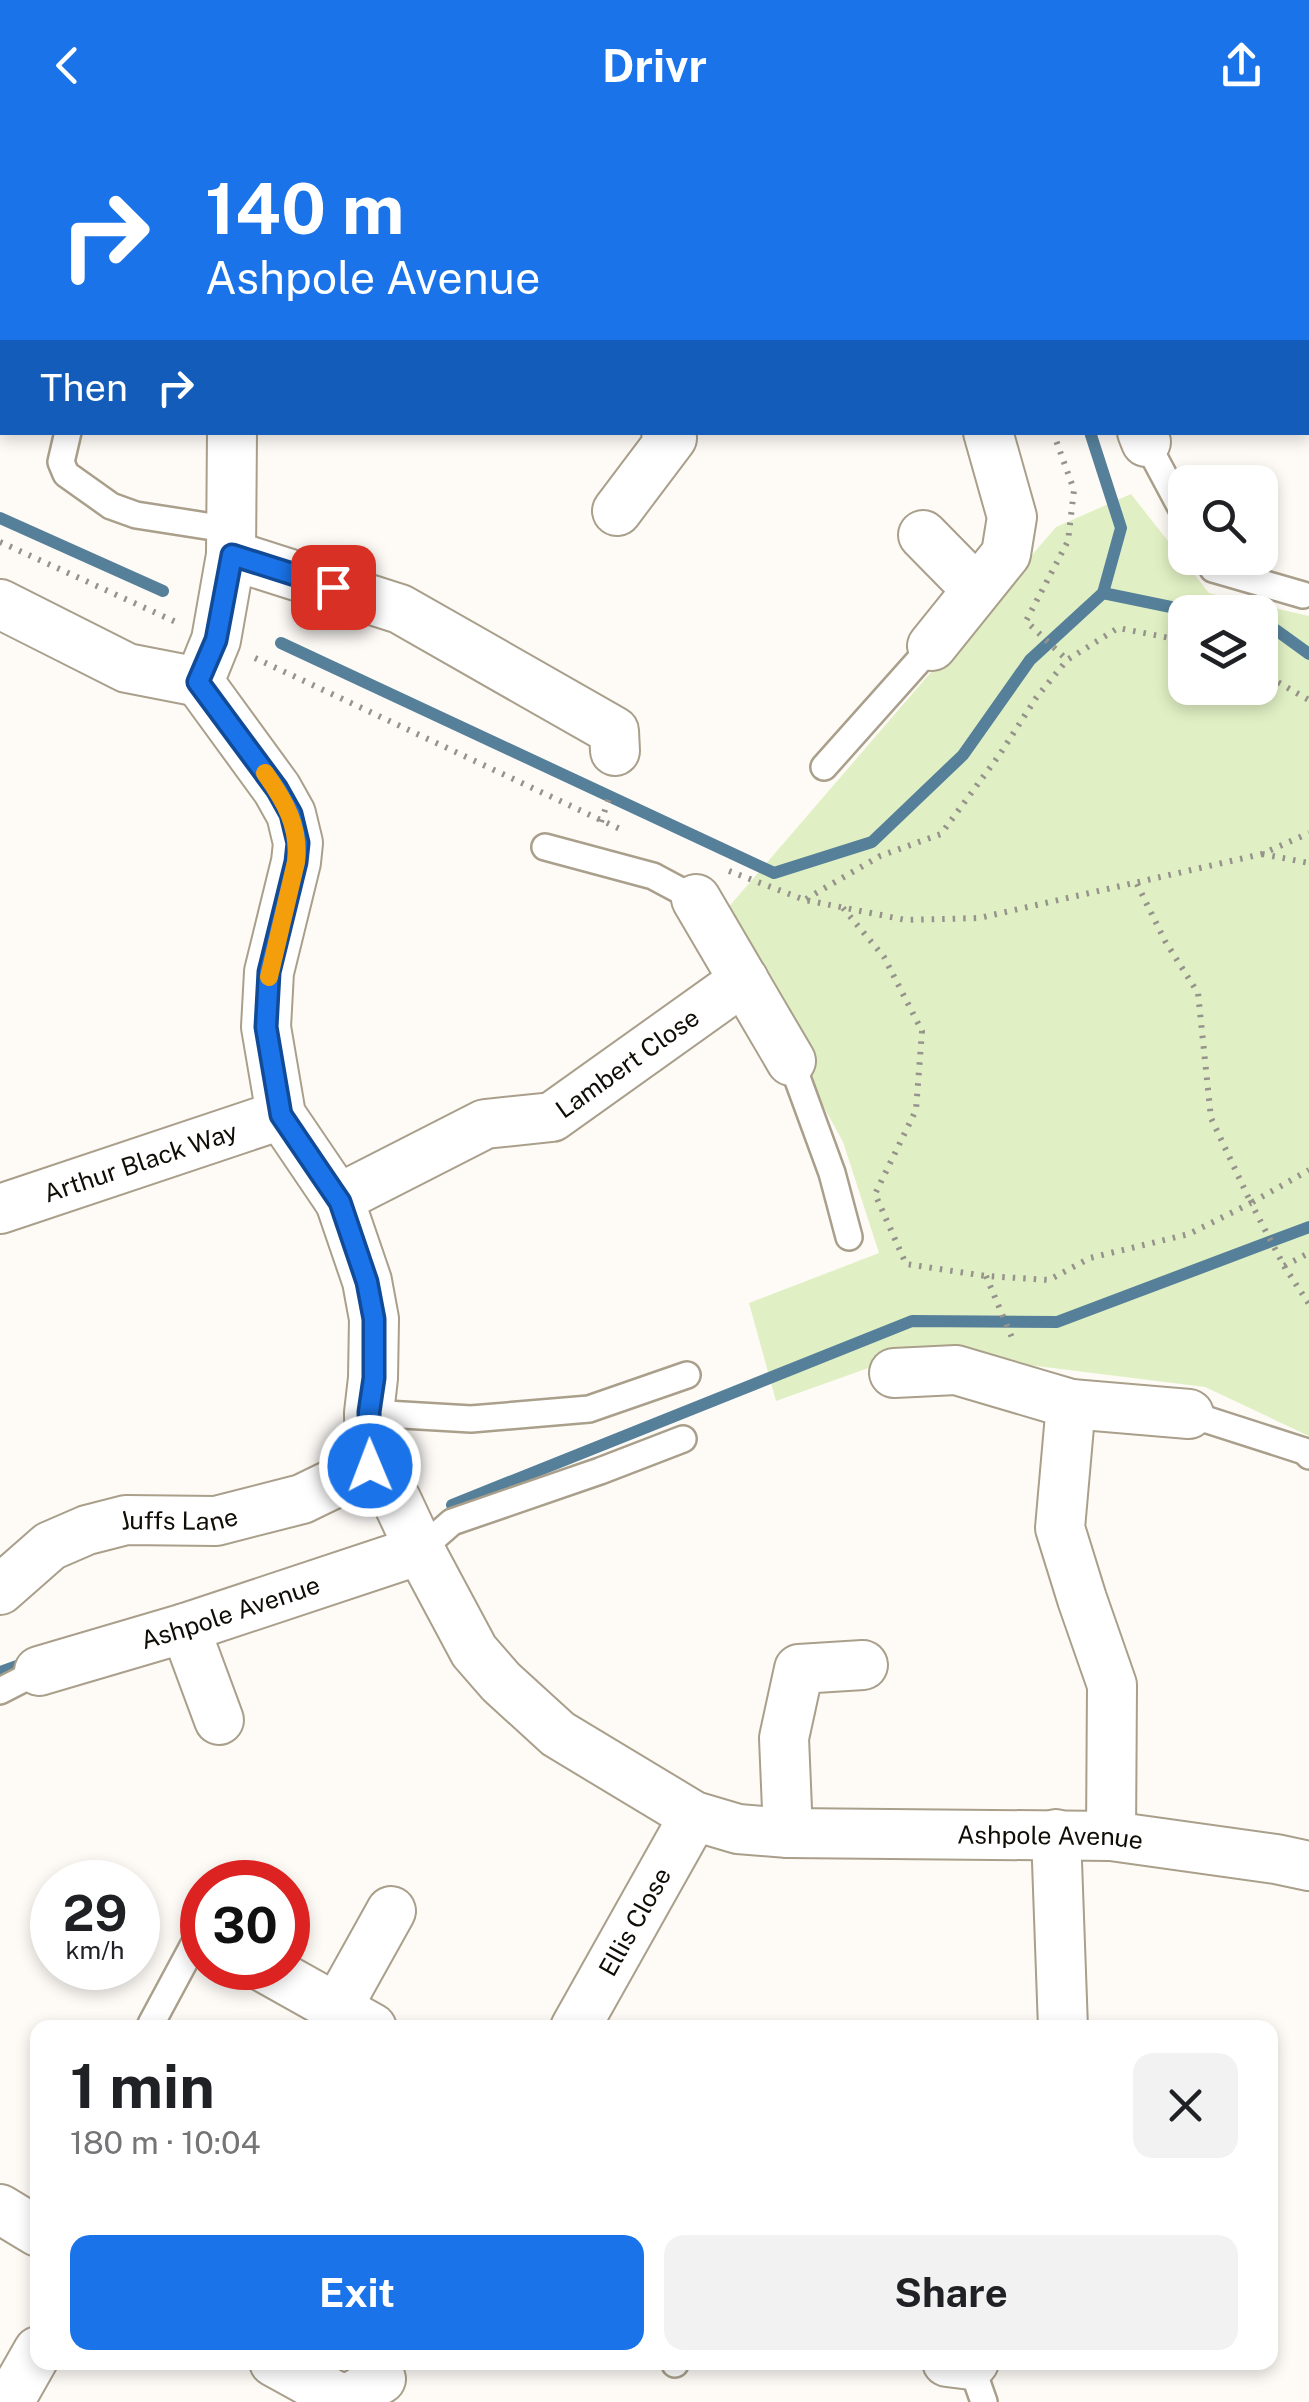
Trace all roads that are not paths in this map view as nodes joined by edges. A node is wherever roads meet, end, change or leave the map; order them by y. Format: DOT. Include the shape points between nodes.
graph roads {
  1 [pos="67,435"];
  2 [pos="232,435"];
  3 [pos="670,435"];
  4 [pos="989,435"];
  5 [pos="1144,437"];
  6 [pos="1168,483"];
  7 [pos="617,510"];
  8 [pos="923,535"];
  9 [pos="232,542"];
  10 [pos="1234,575"];
  11 [pos="976,589"];
  12 [pos="1303,595"];
  13 [pos="0,605"];
  14 [pos="932,646"];
  15 [pos="198,682"];
  16 [pos="824,768"];
  17 [pos="613,772"];
  18 [pos="545,847"];
  19 [pos="696,899"];
  20 [pos="744,980"];
  21 [pos="791,1060"];
  22 [pos="281,1115"];
  23 [pos="338,1199"];
  24 [pos="0,1209"];
  25 [pos="850,1237"];
  26 [pos="894,1373"];
  27 [pos="687,1375"];
  28 [pos="1071,1404"];
  29 [pos="369,1412"];
  30 [pos="1189,1414"];
  31 [pos="682,1439"];
  32 [pos="1309,1456"];
  33 [pos="370,1466"];
  34 [pos="420,1550"];
  35 [pos="0,1590"];
  36 [pos="185,1628"];
  37 [pos="863,1665"];
  38 [pos="20,1681"];
  39 [pos="219,1720"];
  40 [pos="694,1816"];
  41 [pos="788,1833"];
  42 [pos="1056,1834"];
  43 [pos="1111,1836"];
  44 [pos="1309,1866"];
  45 [pos="390,1911"];
  46 [pos="180,1970"];
  47 [pos="305,1990"];
  48 [pos="355,2018"];
  49 [pos="153,2020"];
  50 [pos="580,2020"];
  51 [pos="1063,2020"];
  52 [pos="0,2209"];
  53 [pos="30,2227"];
  54 [pos="30,2365"];
  55 [pos="295,2370"];
  56 [pos="357,2394"];
  57 [pos="9,2402"];
  1 -- 9 [label="lane" via="61,462 66,474 111,506"];
  2 -- 9 [label="street"];
  3 -- 7 [label="street"];
  4 -- 11 [label="street" via="1012,517 1006,554"];
  5 -- 6 [label="lane"];
  8 -- 11 [label="street"];
  9 -- 15 [label="street" via="216,640"];
  9 -- 17 [label="street" via="400,609 614,731"];
  10 -- 12 [label="lane"];
  11 -- 14 [label="street"];
  13 -- 15 [label="street" via="127,668"];
  14 -- 16 [label="lane"];
  15 -- 22 [label="street" via="277,789 298,843 269,972 266,1027"];
  18 -- 19 [label="lane" via="653,876"];
  19 -- 20 [label="street"];
  20 -- 21 [label="street"];
  20 -- 23 [label="street, Lambert Close" via="552,1117 484,1124"];
  21 -- 25 [label="lane"];
  22 -- 23 [label="street"];
  22 -- 24 [label="street, Arthur Black Way"];
  23 -- 29 [label="street" via="374,1319"];
  26 -- 28 [label="street" via="956,1370"];
  27 -- 29 [label="lane" via="588,1410 471,1418"];
  28 -- 30 [label="street"];
  28 -- 43 [label="street" via="1060,1528 1112,1685"];
  29 -- 33 [label="street"];
  30 -- 32 [label="lane"];
  31 -- 34 [label="lane" via="452,1522"];
  33 -- 34 [label="street, Ashpole Avenue" via="396,1499"];
  33 -- 35 [label="street, Juffs Lane" via="302,1499 216,1521 126,1520 87,1530 50,1546"];
  34 -- 36 [label="street, Ashpole Avenue"];
  34 -- 40 [label="street, Ashpole Avenue" via="474,1651 501,1682 558,1734"];
  36 -- 38 [label="street, Ashpole Avenue"];
  36 -- 39 [label="street"];
  37 -- 41 [label="street" via="799,1669 784,1738"];
  40 -- 41 [label="street, Ashpole Avenue"];
  40 -- 50 [label="street, Ellis Close"];
  41 -- 42 [label="street, Ashpole Avenue"];
  42 -- 43 [label="street, Ashpole Avenue"];
  42 -- 51 [label="street"];
  43 -- 44 [label="street, Ashpole Avenue"];
  45 -- 48 [label="street"];
  46 -- 49 [label="lane"];
  47 -- 48 [label="street"];
  52 -- 53 [label="street"];
  54 -- 57 [label="street"];
  55 -- 56 [label="street"];
}
